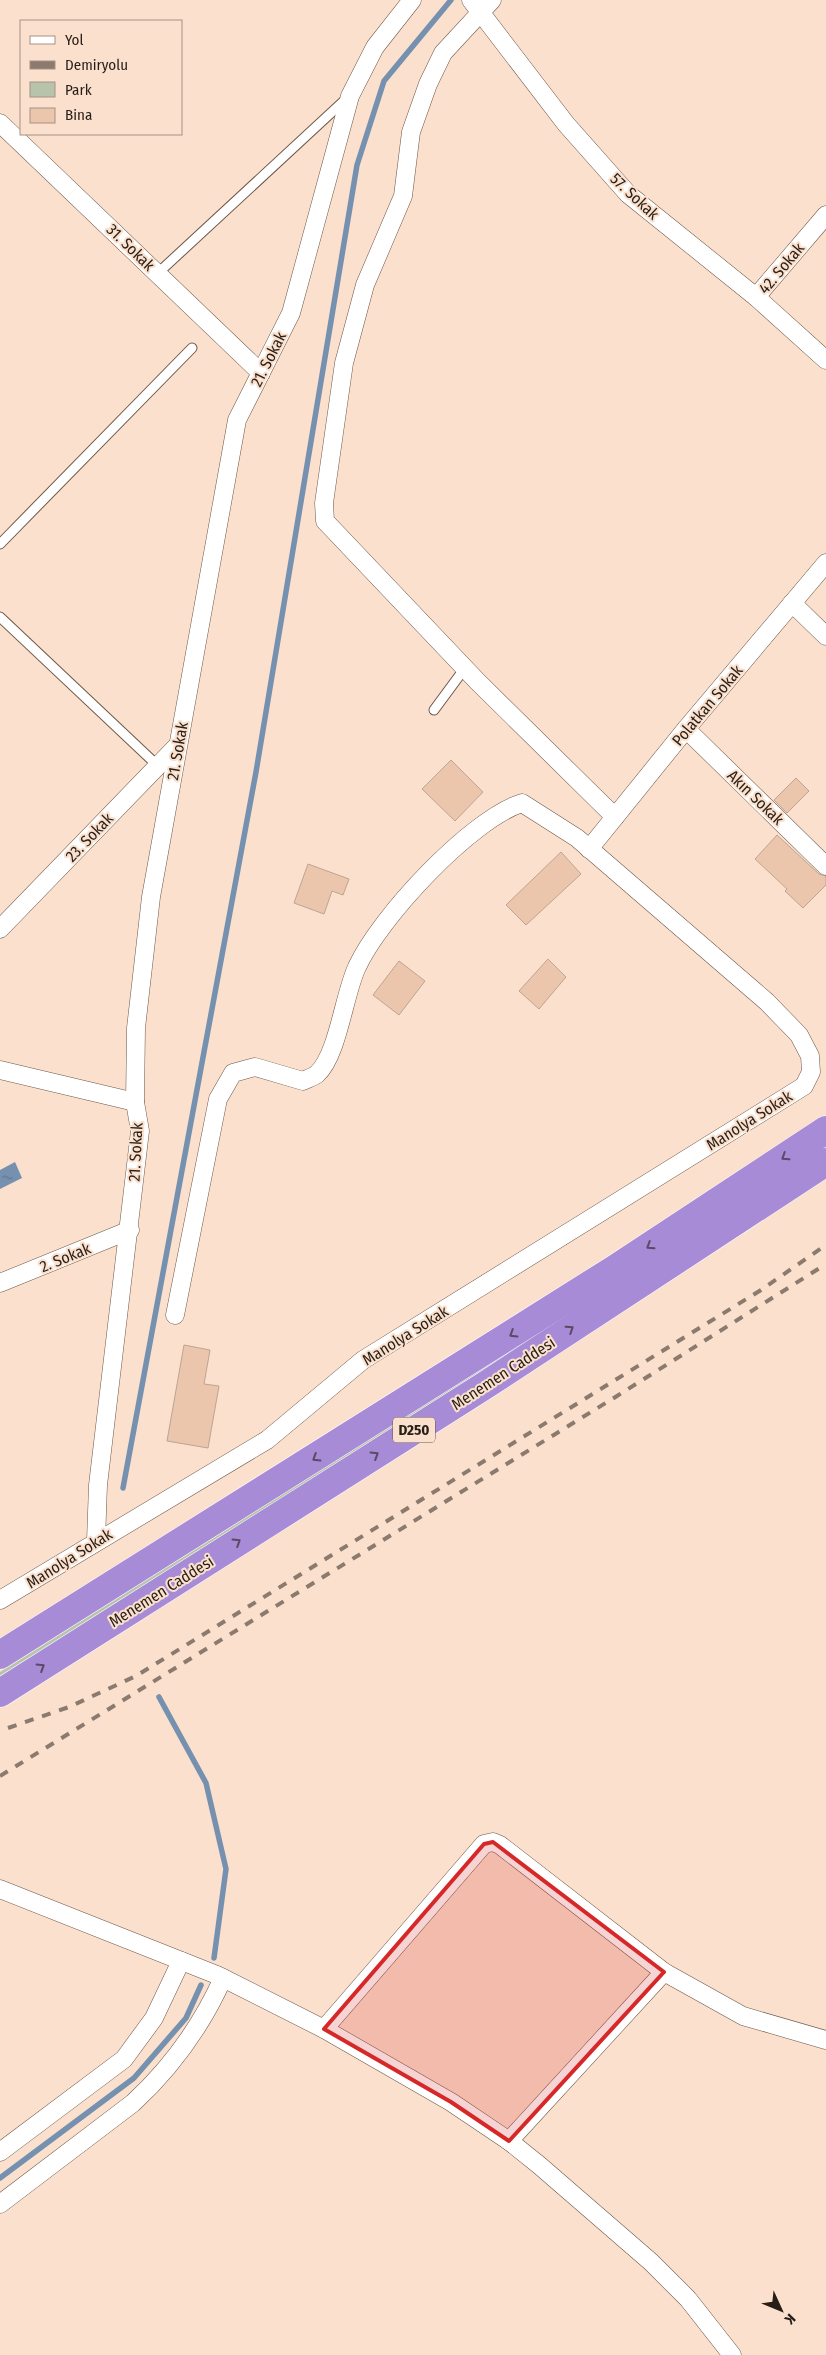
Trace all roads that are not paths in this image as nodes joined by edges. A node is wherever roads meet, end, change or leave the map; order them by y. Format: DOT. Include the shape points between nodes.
graph roads {
  1 [pos="412,0"];
  2 [pos="479,3"];
  3 [pos="350,96"];
  4 [pos="0,123"];
  5 [pos="826,215"];
  6 [pos="158,273"];
  7 [pos="756,298"];
  8 [pos="192,348"];
  9 [pos="826,360"];
  10 [pos="261,373"];
  11 [pos="0,544"];
  12 [pos="826,563"];
  13 [pos="792,604"];
  14 [pos="0,617"];
  15 [pos="826,636"];
  16 [pos="465,668"];
  17 [pos="434,710"];
  18 [pos="686,729"];
  19 [pos="178,745"];
  20 [pos="158,766"];
  21 [pos="615,817"];
  22 [pos="589,848"];
  23 [pos="826,866"];
  24 [pos="0,929"];
  25 [pos="0,1070"];
  26 [pos="135,1102"];
  27 [pos="826,1130"];
  28 [pos="826,1162"];
  29 [pos="130,1230"];
  30 [pos="0,1283"];
  31 [pos="175,1315"];
  32 [pos="96,1541"];
  33 [pos="0,1600"];
  34 [pos="0,1655"];
  35 [pos="0,1693"];
  36 [pos="0,1889"];
  37 [pos="181,1961"];
  38 [pos="664,1972"];
  39 [pos="223,1978"];
  40 [pos="324,2029"];
  41 [pos="826,2040"];
  42 [pos="509,2141"];
  43 [pos="0,2152"];
  44 [pos="0,2204"];
  45 [pos="732,2355"];
  1 -- 3 [label="street, 21. Sokak" via="375,47"];
  2 -- 7 [label="street, 57. Sokak" via="566,124 628,194"];
  2 -- 16 [label="street" via="443,53 411,132 403,196 365,285 344,362 324,503 325,521"];
  3 -- 6 [label="lane"];
  3 -- 10 [label="street, 21. Sokak" via="291,312"];
  4 -- 6 [label="street, 31. Sokak"];
  5 -- 7 [label="street, 42. Sokak"];
  6 -- 10 [label="street, 31. Sokak"];
  7 -- 9 [label="street, 57. Sokak"];
  8 -- 11 [label="lane"];
  10 -- 19 [label="street, 21. Sokak" via="237,420"];
  12 -- 13 [label="street, Polatkan Sokak"];
  13 -- 15 [label="street"];
  13 -- 18 [label="street, Polatkan Sokak"];
  14 -- 20 [label="lane"];
  16 -- 17 [label="lane"];
  16 -- 21 [label="street"];
  18 -- 21 [label="street, Polatkan Sokak"];
  18 -- 23 [label="street, Akın Sokak"];
  19 -- 20 [label="street, 23. Sokak"];
  19 -- 26 [label="street, 21. Sokak" via="151,897 136,1028"];
  20 -- 24 [label="street, 23. Sokak"];
  21 -- 22 [label="street, Polatkan Sokak"];
  22 -- 31 [label="street" via="522,803 506,808 476,828 390,914 357,967 328,1057 317,1074 303,1081 255,1067 234,1073 218,1099"];
  22 -- 32 [label="street, Manolya Sokak" via="768,1002 799,1035 810,1056 811,1072 804,1086 363,1360 266,1440"];
  25 -- 26 [label="street"];
  26 -- 29 [label="street, 21. Sokak" via="140,1131"];
  27 -- 34 [label="highway, Menemen Caddesi / D250, one-way" via="548,1312"];
  35 -- 28 [label="highway, Menemen Caddesi / D250, one-way" via="476,1391"];
  29 -- 30 [label="street, 2. Sokak"];
  29 -- 32 [label="street, 21. Sokak" via="98,1484"];
  32 -- 33 [label="street, Manolya Sokak"];
  36 -- 37 [label="street"];
  37 -- 39 [label="street"];
  37 -- 43 [label="street" via="154,2018 124,2059"];
  38 -- 40 [label="street" via="493,1842 484,1844"];
  38 -- 41 [label="street" via="743,2016"];
  38 -- 42 [label="street"];
  39 -- 40 [label="street"];
  39 -- 44 [label="street" via="193,2036 150,2088"];
  40 -- 42 [label="street" via="451,2102"];
  42 -- 45 [label="street" via="652,2262 688,2299"];
}
